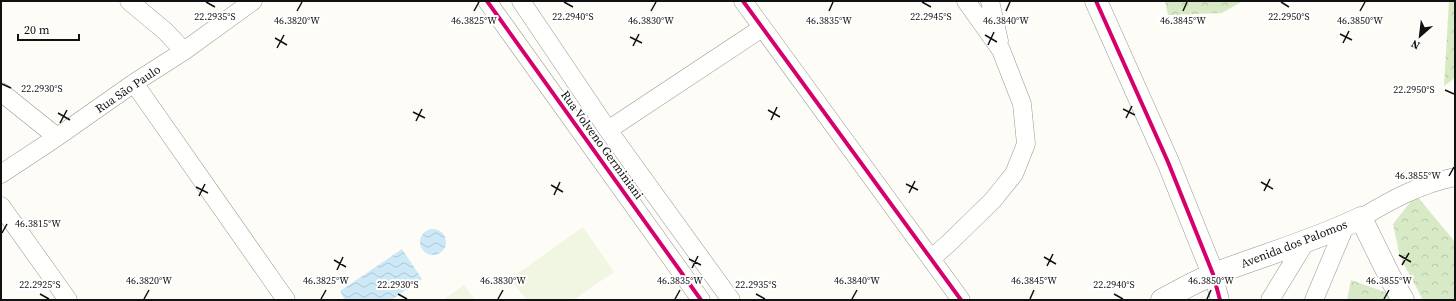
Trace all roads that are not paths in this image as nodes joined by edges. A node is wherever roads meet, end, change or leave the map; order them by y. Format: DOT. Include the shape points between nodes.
graph roads {
  1 [pos="129,1"];
  2 [pos="253,1"];
  3 [pos="487,1"];
  4 [pos="521,1"];
  5 [pos="744,1"];
  6 [pos="966,1"];
  7 [pos="990,1"];
  8 [pos="1096,1"];
  9 [pos="762,28"];
  10 [pos="1001,50"];
  11 [pos="184,51"];
  12 [pos="134,83"];
  13 [pos="1,92"];
  14 [pos="608,130"];
  15 [pos="57,137"];
  16 [pos="1,174"];
  17 [pos="1455,177"];
  18 [pos="1,206"];
  19 [pos="1353,222"];
  20 [pos="1306,241"];
  21 [pos="931,258"];
  22 [pos="1213,274"];
  23 [pos="68,300"];
  24 [pos="286,300"];
  25 [pos="701,300"];
  26 [pos="732,300"];
  27 [pos="961,300"];
  28 [pos="1162,300"];
  29 [pos="1220,300"];
  30 [pos="1270,300"];
  31 [pos="1314,300"];
  32 [pos="1404,300"];
  1 -- 11 [label="street" via="166,31"];
  2 -- 11 [label="street, Rua São Paulo"];
  3 -- 25 [label="street, Rua Volveno Germiniani"];
  4 -- 14 [label="street, Rua Volveno Germiniani"];
  5 -- 9 [label="street"];
  6 -- 10 [label="street"];
  7 -- 10 [label="street"];
  8 -- 22 [label="street" via="1168,162"];
  9 -- 14 [label="street"];
  9 -- 21 [label="street"];
  10 -- 21 [label="street" via="1022,104 1026,144 1014,174 993,200"];
  11 -- 12 [label="street, Rua São Paulo"];
  12 -- 15 [label="street, Rua São Paulo"];
  12 -- 24 [label="street"];
  13 -- 15 [label="street"];
  14 -- 26 [label="street, Rua Volveno Germiniani"];
  15 -- 16 [label="street, Rua São Paulo"];
  17 -- 19 [label="street" via="1424,185 1392,199"];
  18 -- 23 [label="street"];
  19 -- 20 [label="street, Avenida dos Palomos"];
  19 -- 31 [label="street"];
  19 -- 32 [label="street"];
  20 -- 22 [label="street, Avenida dos Palomos"];
  20 -- 30 [label="street"];
  21 -- 27 [label="street"];
  22 -- 28 [label="street, Avenida dos Palomos"];
  22 -- 29 [label="street"];
}
